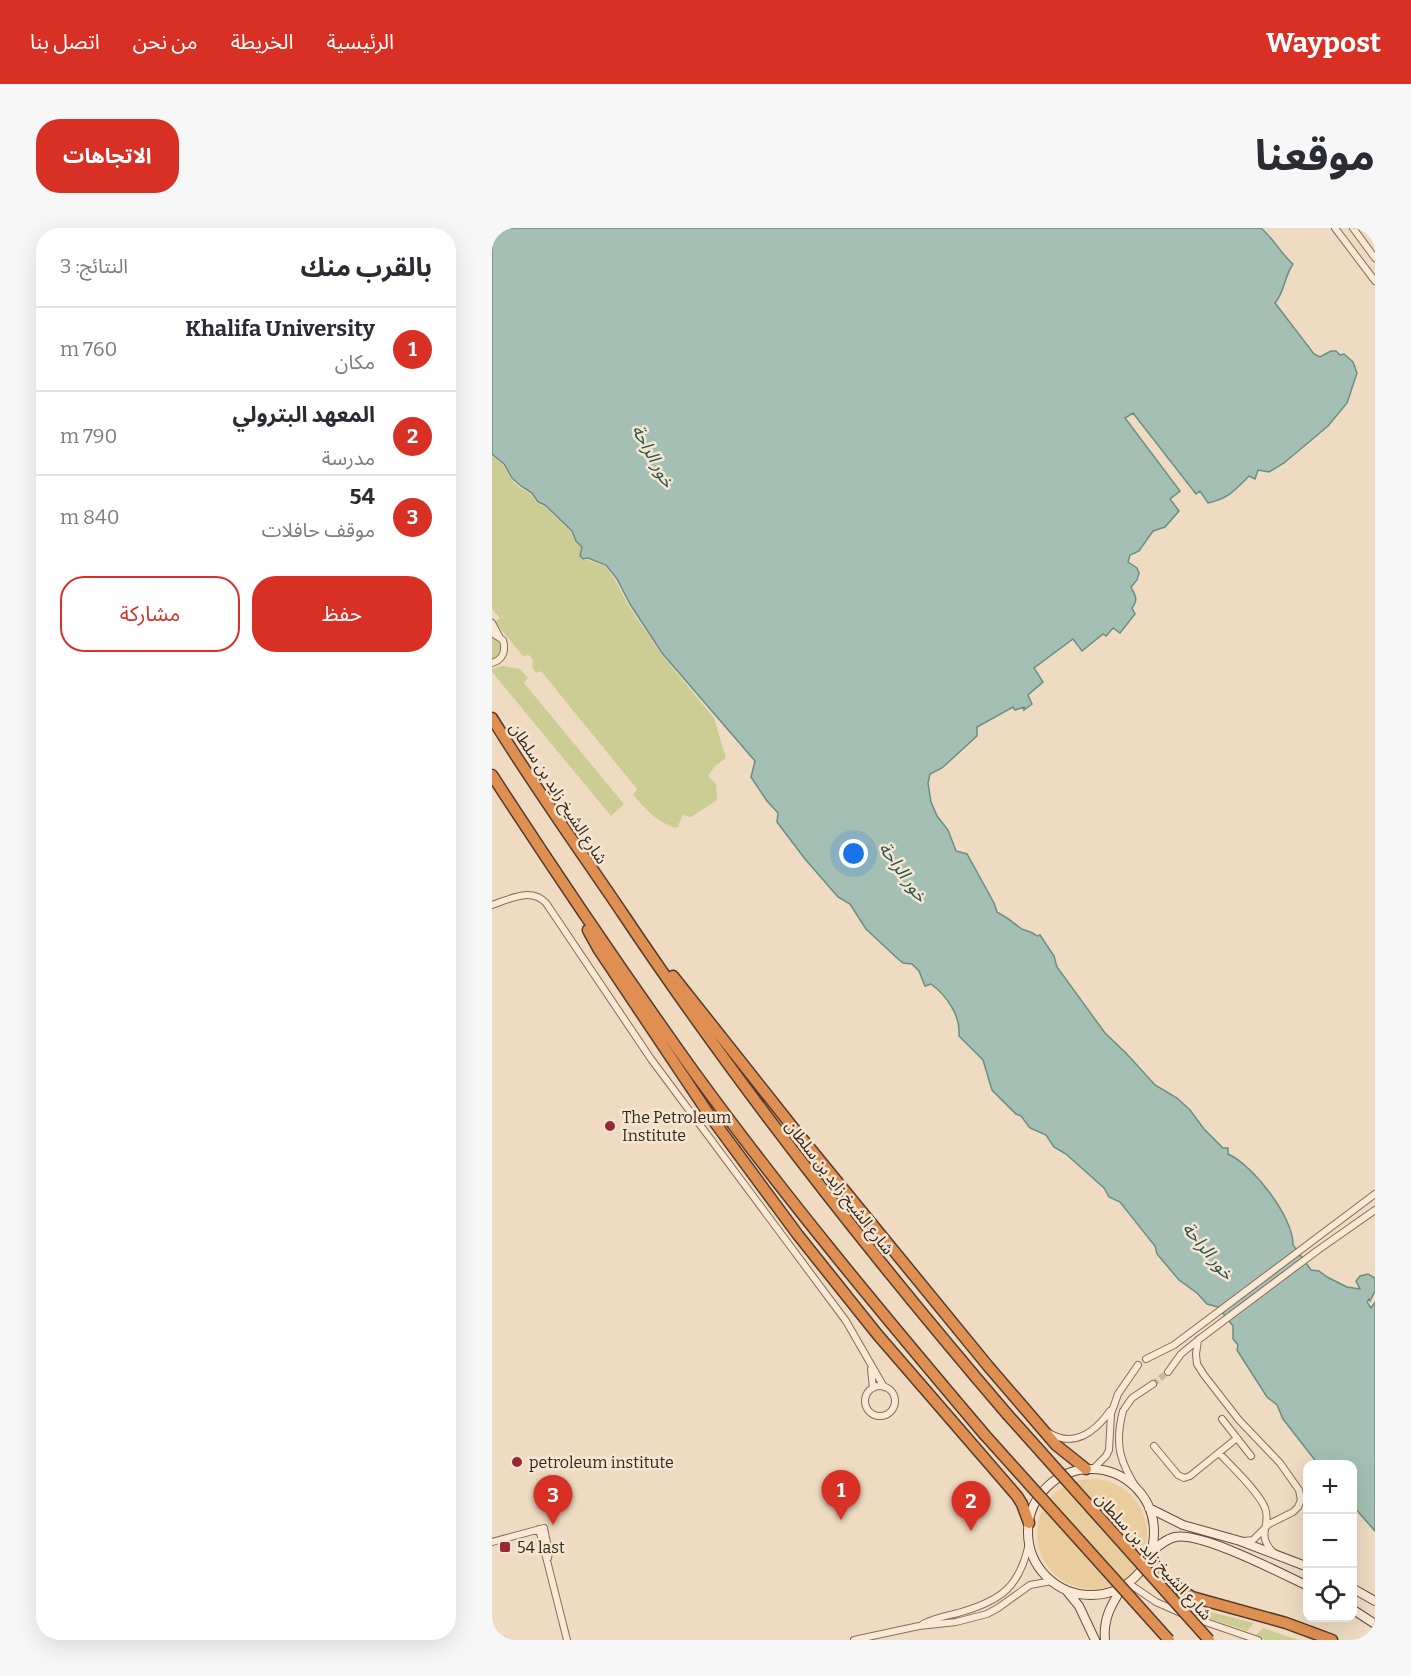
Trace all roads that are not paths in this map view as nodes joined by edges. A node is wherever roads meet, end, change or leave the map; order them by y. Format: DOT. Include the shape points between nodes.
graph roads {
  1 [pos="1335,228"];
  2 [pos="1353,228"];
  3 [pos="1375,258"];
  4 [pos="1375,281"];
  5 [pos="492,623"];
  6 [pos="492,633"];
  7 [pos="500,636"];
  8 [pos="492,663"];
  9 [pos="492,718"];
  10 [pos="492,775"];
  11 [pos="492,905"];
  12 [pos="584,915"];
  13 [pos="623,915"];
  14 [pos="1375,1194"];
  15 [pos="1375,1210"];
  16 [pos="1198,1340"];
  17 [pos="1146,1359"];
  18 [pos="869,1360"];
  19 [pos="1138,1365"];
  20 [pos="1168,1372"];
  21 [pos="1153,1384"];
  22 [pos="884,1387"];
  23 [pos="873,1388"];
  24 [pos="1113,1408"];
  25 [pos="1222,1419"];
  26 [pos="1034,1420"];
  27 [pos="1237,1438"];
  28 [pos="1154,1446"];
  29 [pos="1219,1453"];
  30 [pos="1251,1456"];
  31 [pos="1090,1469"];
  32 [pos="1139,1492"];
  33 [pos="1149,1508"];
  34 [pos="1029,1523"];
  35 [pos="1263,1530"];
  36 [pos="1240,1541"];
  37 [pos="492,1542"];
  38 [pos="1029,1543"];
  39 [pos="1150,1554"];
  40 [pos="1276,1554"];
  41 [pos="1303,1565"];
  42 [pos="1277,1571"];
  43 [pos="1303,1579"];
  44 [pos="1052,1581"];
  45 [pos="1303,1584"];
  46 [pos="1126,1585"];
  47 [pos="1066,1589"];
  48 [pos="1357,1590"];
  49 [pos="1375,1601"];
  50 [pos="1357,1612"];
  51 [pos="1375,1624"];
  52 [pos="920,1626"];
  53 [pos="567,1640"];
  54 [pos="854,1640"];
  55 [pos="1095,1640"];
  56 [pos="1105,1640"];
  57 [pos="1169,1640"];
  58 [pos="1209,1640"];
  59 [pos="1258,1640"];
  60 [pos="1332,1640"];
  1 -- 4 [label="street"];
  2 -- 3 [label="street"];
  5 -- 7 [label="street"];
  6 -- 7 [label="street"];
  7 -- 8 [label="street" via="505,651 500,660"];
  9 -- 13 [label="highway, شارع الشيخ زايد بن سلطان"];
  10 -- 12 [label="highway"];
  11 -- 18 [label="street" via="519,896 546,903 651,1059 846,1321"];
  12 -- 34 [label="highway" via="599,951 717,1125 798,1235 1017,1496"];
  12 -- 57 [label="highway, bridge" via="811,1225 984,1434"];
  13 -- 26 [label="highway"];
  13 -- 58 [label="highway, شارع الشيخ زايد بن سلطان, bridge" via="789,1148 900,1288"];
  14 -- 17 [label="street" via="1174,1345"];
  15 -- 16 [label="street"];
  16 -- 20 [label="street"];
  16 -- 35 [label="street" via="1197,1364 1204,1375 1299,1490 1301,1500 1293,1512"];
  18 -- 22 [label="street"];
  18 -- 23 [label="street"];
  19 -- 24 [label="street" via="1123,1384"];
  21 -- 32 [label="street" via="1132,1398 1124,1409 1119,1436 1120,1457"];
  22 -- 23 [label="street"];
  22 -- 23 [label="street" via="891,1391 895,1402 891,1412 882,1416 866,1406 866,1396"];
  24 -- 26 [label="street" via="1093,1431 1074,1439 1055,1437"];
  24 -- 31 [label="street" via="1109,1450"];
  25 -- 27 [label="street"];
  26 -- 31 [label="highway" via="1062,1451"];
  27 -- 29 [label="street"];
  27 -- 30 [label="street"];
  28 -- 29 [label="street" via="1184,1478"];
  29 -- 35 [label="street" via="1261,1500 1266,1513"];
  31 -- 32 [label="main road" via="1110,1472"];
  31 -- 34 [label="main road" via="1066,1474 1048,1486 1032,1509"];
  32 -- 33 [label="main road"];
  33 -- 36 [label="main road" via="1183,1525"];
  33 -- 39 [label="main road" via="1154,1537"];
  34 -- 38 [label="main road"];
  35 -- 36 [label="street" via="1253,1539"];
  35 -- 40 [label="street" via="1266,1542"];
  36 -- 40 [label="main road"];
  37 -- 53 [label="street" via="542,1529"];
  38 -- 44 [label="main road" via="1038,1564"];
  38 -- 52 [label="street" via="1023,1568 1002,1595"];
  39 -- 42 [label="main road" via="1170,1539 1188,1537"];
  39 -- 46 [label="main road"];
  39 -- 60 [label="highway" via="1167,1581 1192,1597"];
  40 -- 41 [label="main road"];
  42 -- 43 [label="main road"];
  42 -- 45 [label="main road"];
  44 -- 47 [label="main road"];
  44 -- 52 [label="street" via="1030,1585 987,1614"];
  46 -- 47 [label="main road" via="1095,1595"];
  46 -- 56 [label="main road" via="1107,1615"];
  46 -- 59 [label="street" via="1171,1609"];
  47 -- 55 [label="main road"];
  48 -- 49 [label="main road"];
  50 -- 51 [label="main road"];
  52 -- 54 [label="street"];
}
